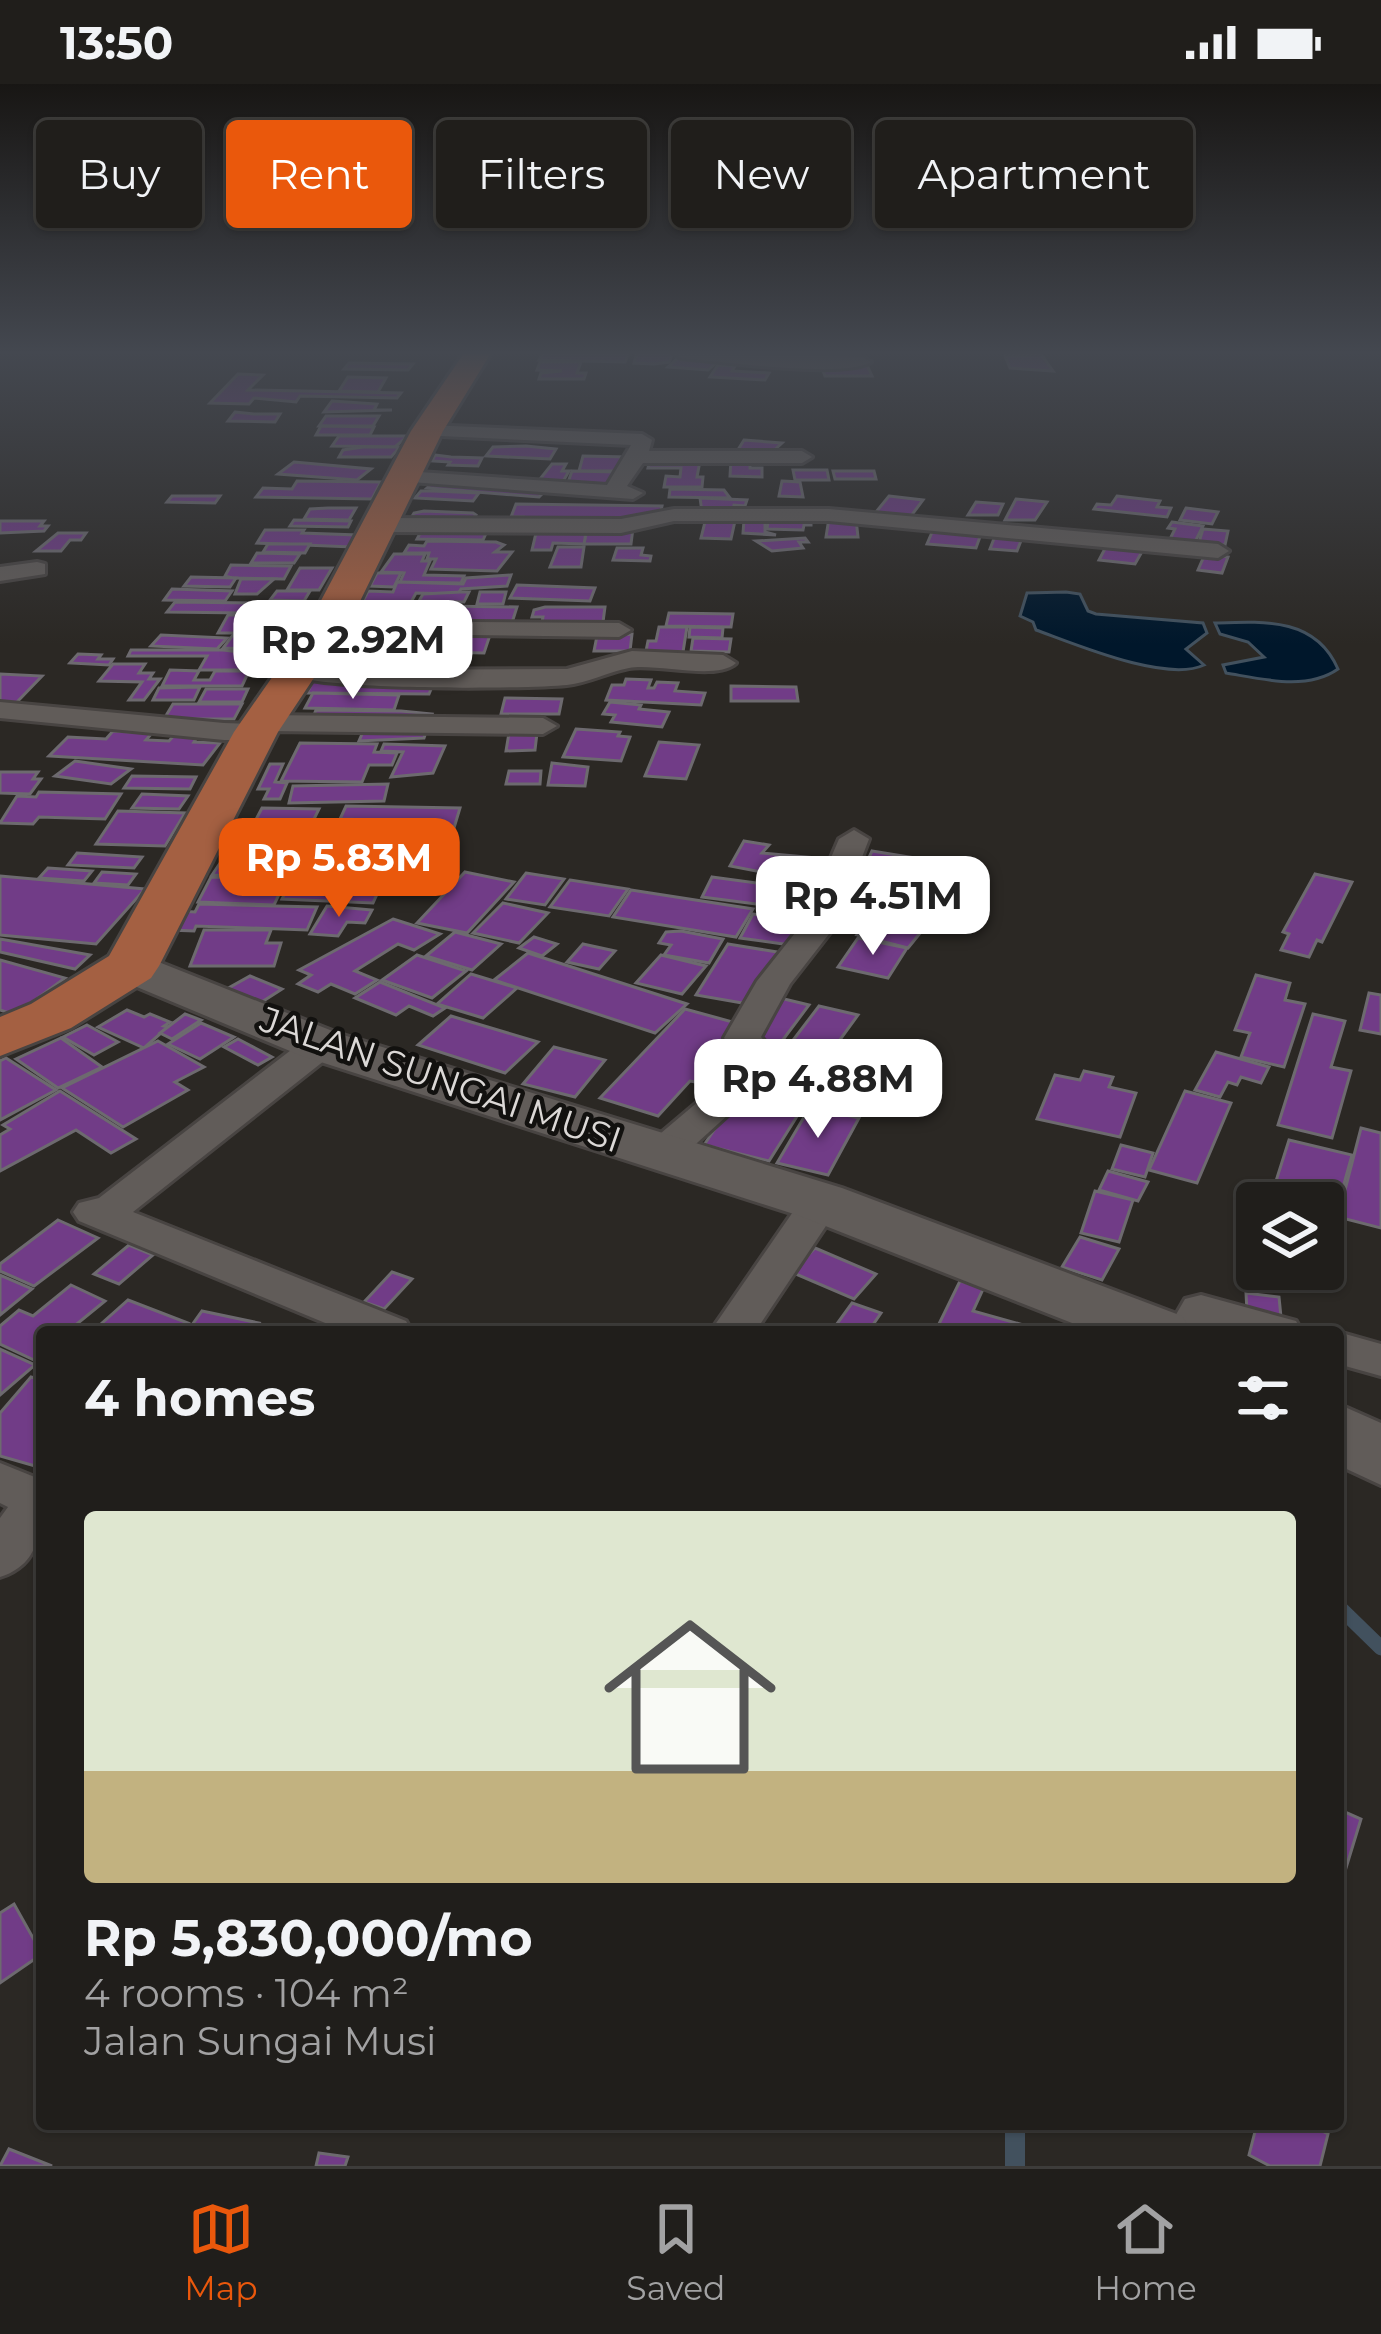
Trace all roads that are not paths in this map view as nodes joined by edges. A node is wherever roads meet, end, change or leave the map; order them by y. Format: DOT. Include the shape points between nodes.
graph roads {
  1 [pos="418,450"];
  2 [pos="639,450"];
  3 [pos="637,457"];
  4 [pos="802,457"];
  5 [pos="405,477"];
  6 [pos="612,493"];
  7 [pos="651,494"];
  8 [pos="379,524"];
  9 [pos="1218,551"];
  10 [pos="37,569"];
  11 [pos="0,574"];
  12 [pos="327,628"];
  13 [pos="619,630"];
  14 [pos="723,662"];
  15 [pos="298,672"];
  16 [pos="0,710"];
  17 [pos="543,726"];
  18 [pos="261,727"];
  19 [pos="854,839"];
  20 [pos="130,966"];
  21 [pos="0,1038"];
  22 [pos="321,1045"];
  23 [pos="662,1153"];
  24 [pos="821,1202"];
  25 [pos="375,1326"];
  26 [pos="736,1326"];
  27 [pos="1144,1326"];
  28 [pos="1192,1326"];
  29 [pos="1258,1326"];
  30 [pos="1344,1350"];
  31 [pos="1381,1360"];
  32 [pos="1344,1434"];
  33 [pos="1381,1458"];
  34 [pos="0,1482"];
  35 [pos="36,1498"];
  36 [pos="36,1506"];
  37 [pos="0,1557"];
  1 -- 5 [label="main road"];
  2 -- 3 [label="street"];
  3 -- 4 [label="street"];
  3 -- 6 [label="street"];
  5 -- 6 [label="street"];
  5 -- 8 [label="main road"];
  6 -- 7 [label="street"];
  8 -- 9 [label="street" via="621,526 674,515 829,515"];
  8 -- 12 [label="main road"];
  10 -- 11 [label="street"];
  12 -- 13 [label="street"];
  12 -- 15 [label="main road"];
  14 -- 15 [label="street" via="632,659 568,676"];
  15 -- 18 [label="main road"];
  16 -- 18 [label="street" via="205,732"];
  17 -- 18 [label="street"];
  18 -- 20 [label="main road"];
  19 -- 23 [label="street" via="819,925 742,1038 765,1064"];
  20 -- 21 [label="main road"];
  20 -- 22 [label="main road, JALAN SUNGAI MUSI"];
  22 -- 23 [label="main road, JALAN SUNGAI MUSI"];
  22 -- 25 [label="street" via="113,1207 94,1212"];
  23 -- 24 [label="main road, JALAN SUNGAI MUSI"];
  24 -- 26 [label="street"];
  24 -- 27 [label="main road, JALAN SUNGAI MUSI"];
  28 -- 29 [label="street" via="1201,1310"];
  30 -- 31 [label="street"];
  32 -- 33 [label="main road"];
  34 -- 35 [label="street"];
  36 -- 37 [label="street"];
}
